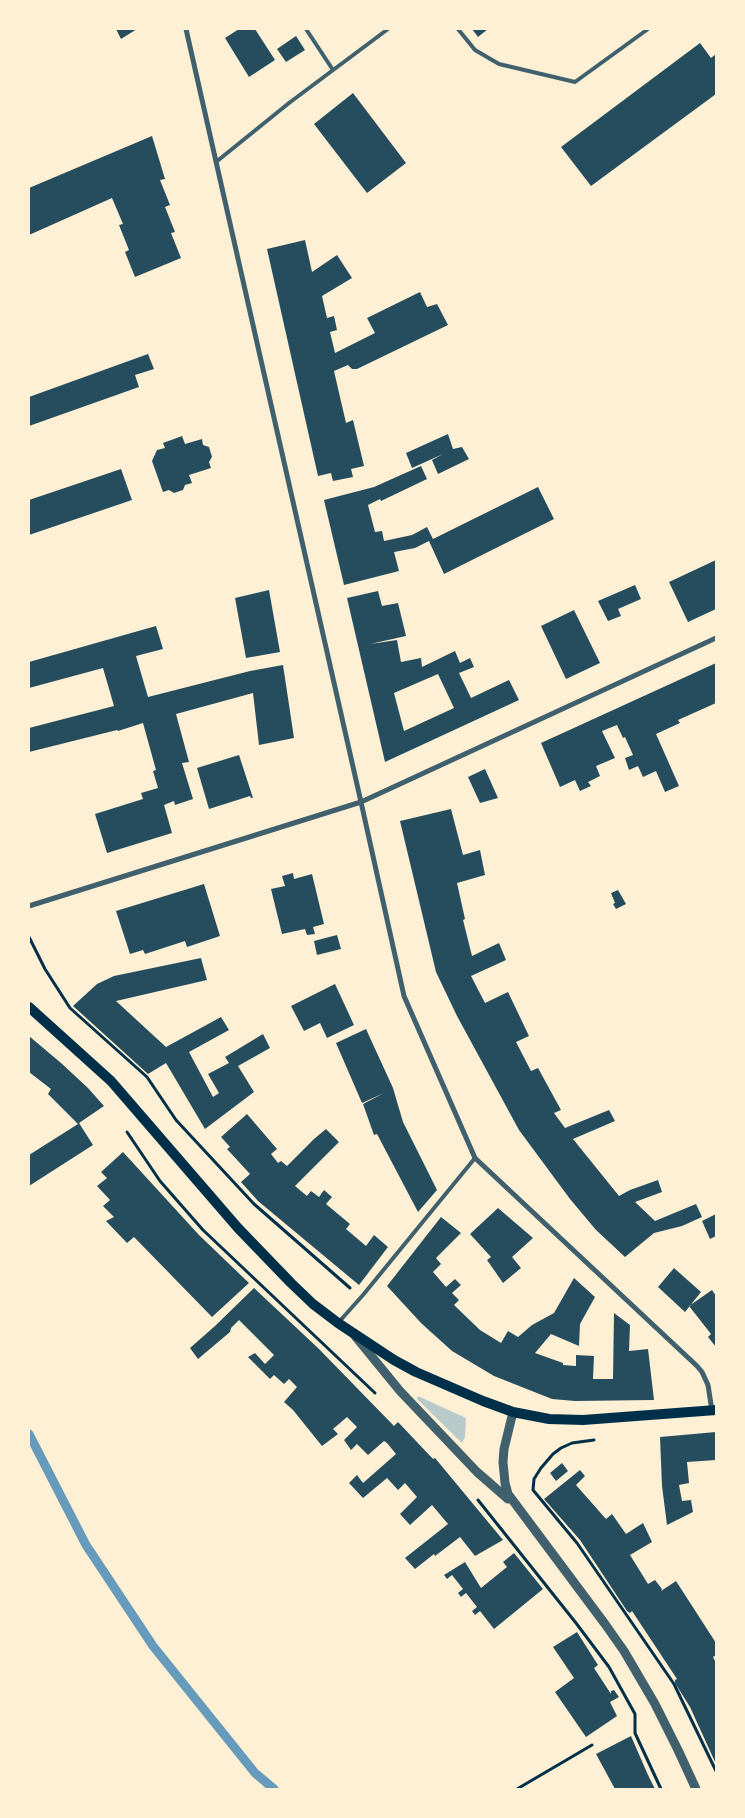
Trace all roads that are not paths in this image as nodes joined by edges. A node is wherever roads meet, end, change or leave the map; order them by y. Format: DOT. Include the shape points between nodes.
graph roads {
  1 [pos="186,29"];
  2 [pos="306,29"];
  3 [pos="388,29"];
  4 [pos="458,29"];
  5 [pos="648,29"];
  6 [pos="333,70"];
  7 [pos="216,162"];
  8 [pos="716,638"];
  9 [pos="361,802"];
  10 [pos="29,906"];
  11 [pos="29,1007"];
  12 [pos="475,1158"];
  13 [pos="338,1323"];
  14 [pos="353,1333"];
  15 [pos="714,1411"];
  16 [pos="513,1412"];
  17 [pos="514,1504"];
  18 [pos="696,1789"];
  1 -- 7 [label="street"];
  2 -- 6 [label="lane"];
  3 -- 6 [label="lane"];
  4 -- 5 [label="lane" via="475,50 500,64 574,82"];
  6 -- 7 [label="lane"];
  7 -- 9 [label="street"];
  8 -- 9 [label="street"];
  9 -- 10 [label="street"];
  9 -- 12 [label="street" via="404,996"];
  11 -- 13 [label="main road" via="111,1081 273,1266"];
  12 -- 13 [label="lane"];
  12 -- 15 [label="street" via="692,1360 706,1378"];
  13 -- 14 [label="main road"];
  14 -- 16 [label="main road" via="416,1372"];
  14 -- 17 [label="street" via="400,1392 477,1472"];
  15 -- 16 [label="main road" via="583,1420 549,1419"];
  16 -- 17 [label="street" via="503,1462 505,1483"];
  17 -- 18 [label="street" via="624,1651 641,1678"];
}
